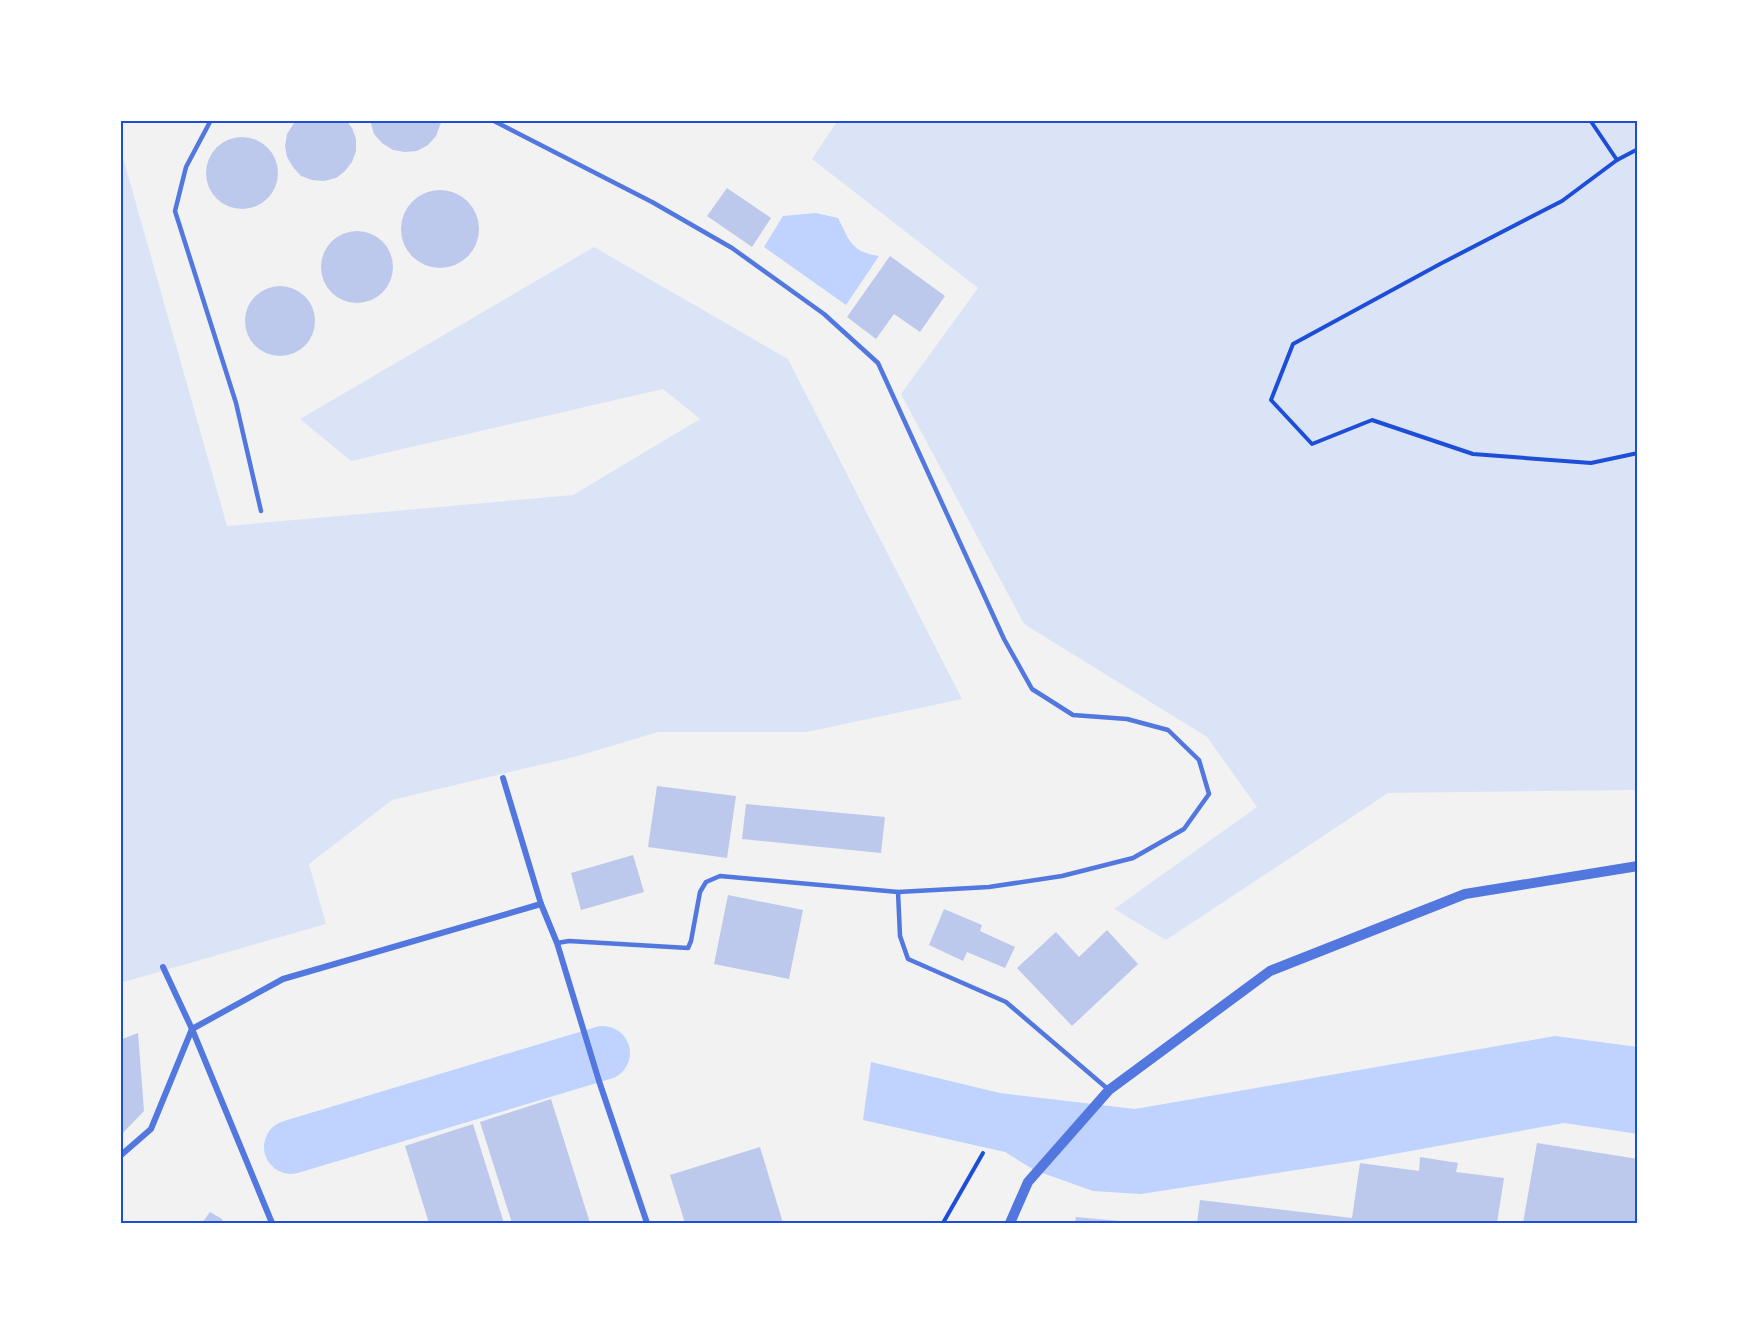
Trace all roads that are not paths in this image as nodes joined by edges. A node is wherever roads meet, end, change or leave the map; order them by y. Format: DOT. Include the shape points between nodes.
graph roads {
  1 [pos="128,120"];
  2 [pos="147,120"];
  3 [pos="211,120"];
  4 [pos="492,120"];
  5 [pos="261,511"];
  6 [pos="503,778"];
  7 [pos="1638,867"];
  8 [pos="898,892"];
  9 [pos="541,904"];
  10 [pos="557,943"];
  11 [pos="163,967"];
  12 [pos="192,1029"];
  13 [pos="1109,1090"];
  14 [pos="120,1156"];
  15 [pos="645,1222"];
  16 [pos="272,1223"];
  17 [pos="1010,1223"];
  1 -- 2 [label="lane"];
  3 -- 5 [label="lane" via="186,166 175,211 236,403"];
  4 -- 8 [label="lane" via="732,248 824,314 878,363 1004,639 1032,689 1073,715 1127,719 1168,730 1199,760 1209,794 1184,828 1133,858 1062,876"];
  6 -- 9 [label="street"];
  7 -- 13 [label="street" via="1465,894 1270,971"];
  8 -- 10 [label="lane" via="720,876 706,882 700,892 688,948"];
  8 -- 13 [label="lane" via="900,936 908,960 1006,1002"];
  9 -- 10 [label="street"];
  9 -- 12 [label="street" via="283,979"];
  10 -- 15 [label="street"];
  11 -- 12 [label="street"];
  12 -- 14 [label="street" via="152,1129"];
  12 -- 16 [label="street"];
  13 -- 17 [label="street" via="1028,1182"];
}
